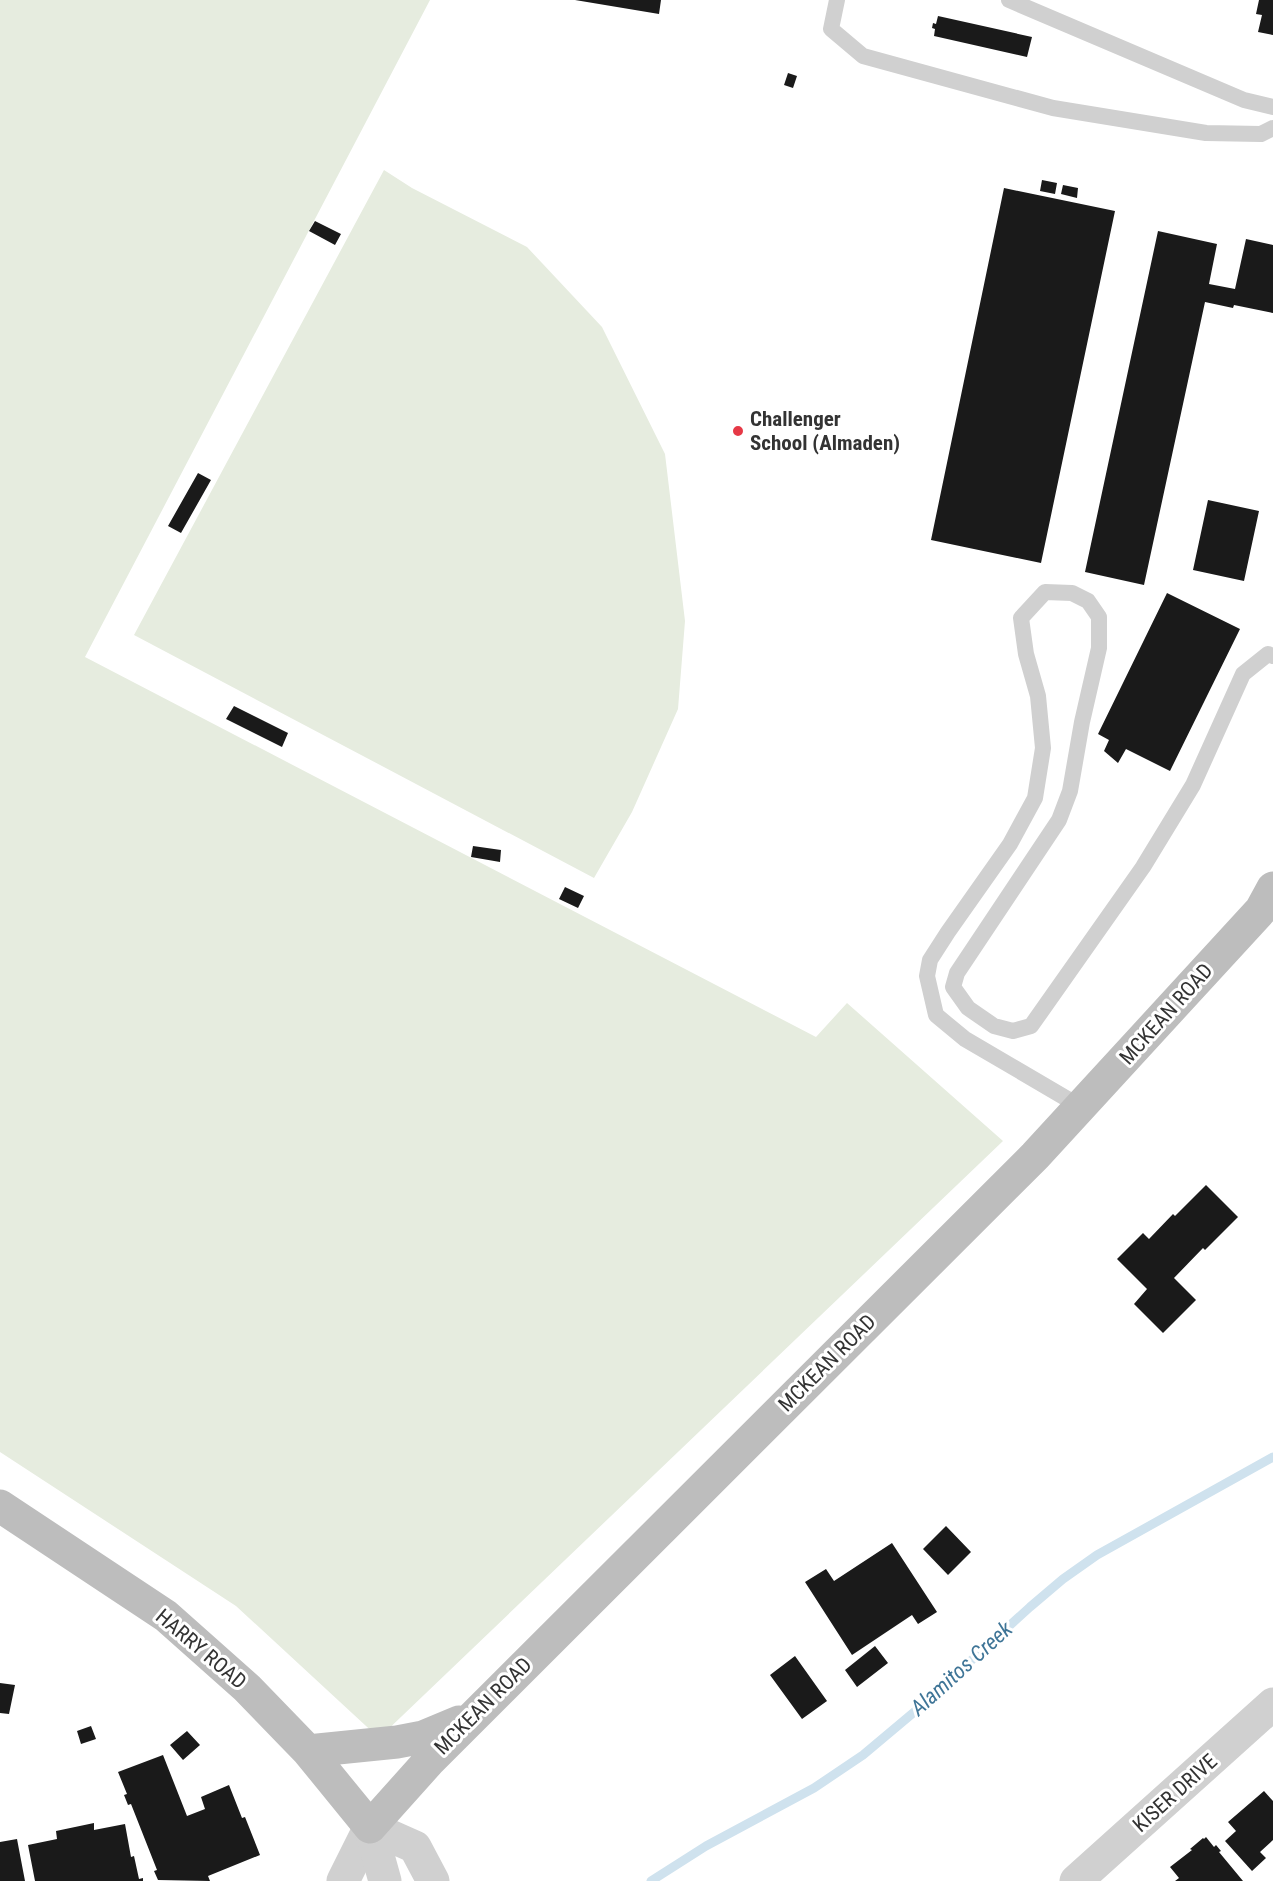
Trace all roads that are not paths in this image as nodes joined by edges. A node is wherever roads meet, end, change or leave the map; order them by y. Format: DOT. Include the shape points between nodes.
graph roads {
  1 [pos="837,0"];
  2 [pos="1009,0"];
  3 [pos="1273,107"];
  4 [pos="1273,128"];
  5 [pos="1273,656"];
  6 [pos="1273,888"];
  7 [pos="1081,1107"];
  8 [pos="0,1506"];
  9 [pos="1273,1704"];
  10 [pos="474,1715"];
  11 [pos="308,1751"];
  12 [pos="370,1827"];
  13 [pos="343,1881"];
  14 [pos="385,1881"];
  15 [pos="433,1881"];
  16 [pos="1076,1881"];
  1 -- 4 [label="lane" via="831,29 863,56 1053,108 1206,133 1261,134"];
  2 -- 3 [label="lane" via="1244,100"];
  5 -- 7 [label="lane" via="1268,654 1243,674 1193,785 1143,867 1031,1026 1013,1031 994,1026 968,1008 953,987 957,973 1059,820 1070,791 1099,648 1099,617 1088,601 1072,594 1045,592 1021,618 1038,696 1043,748 1035,798 1010,844 930,960 927,976 936,1015 964,1039"];
  6 -- 7 [label="main road, MCKEAN ROAD" via="1261,910"];
  7 -- 10 [label="main road, MCKEAN ROAD"];
  8 -- 11 [label="main road, HARRY ROAD" via="166,1616 247,1688"];
  9 -- 16 [label="street, KISER DRIVE"];
  10 -- 11 [label="main road" via="423,1737"];
  10 -- 12 [label="main road, MCKEAN ROAD"];
  11 -- 12 [label="main road, HARRY ROAD"];
  12 -- 13 [label="street"];
  12 -- 14 [label="street"];
  12 -- 15 [label="street" via="415,1847"];
}
